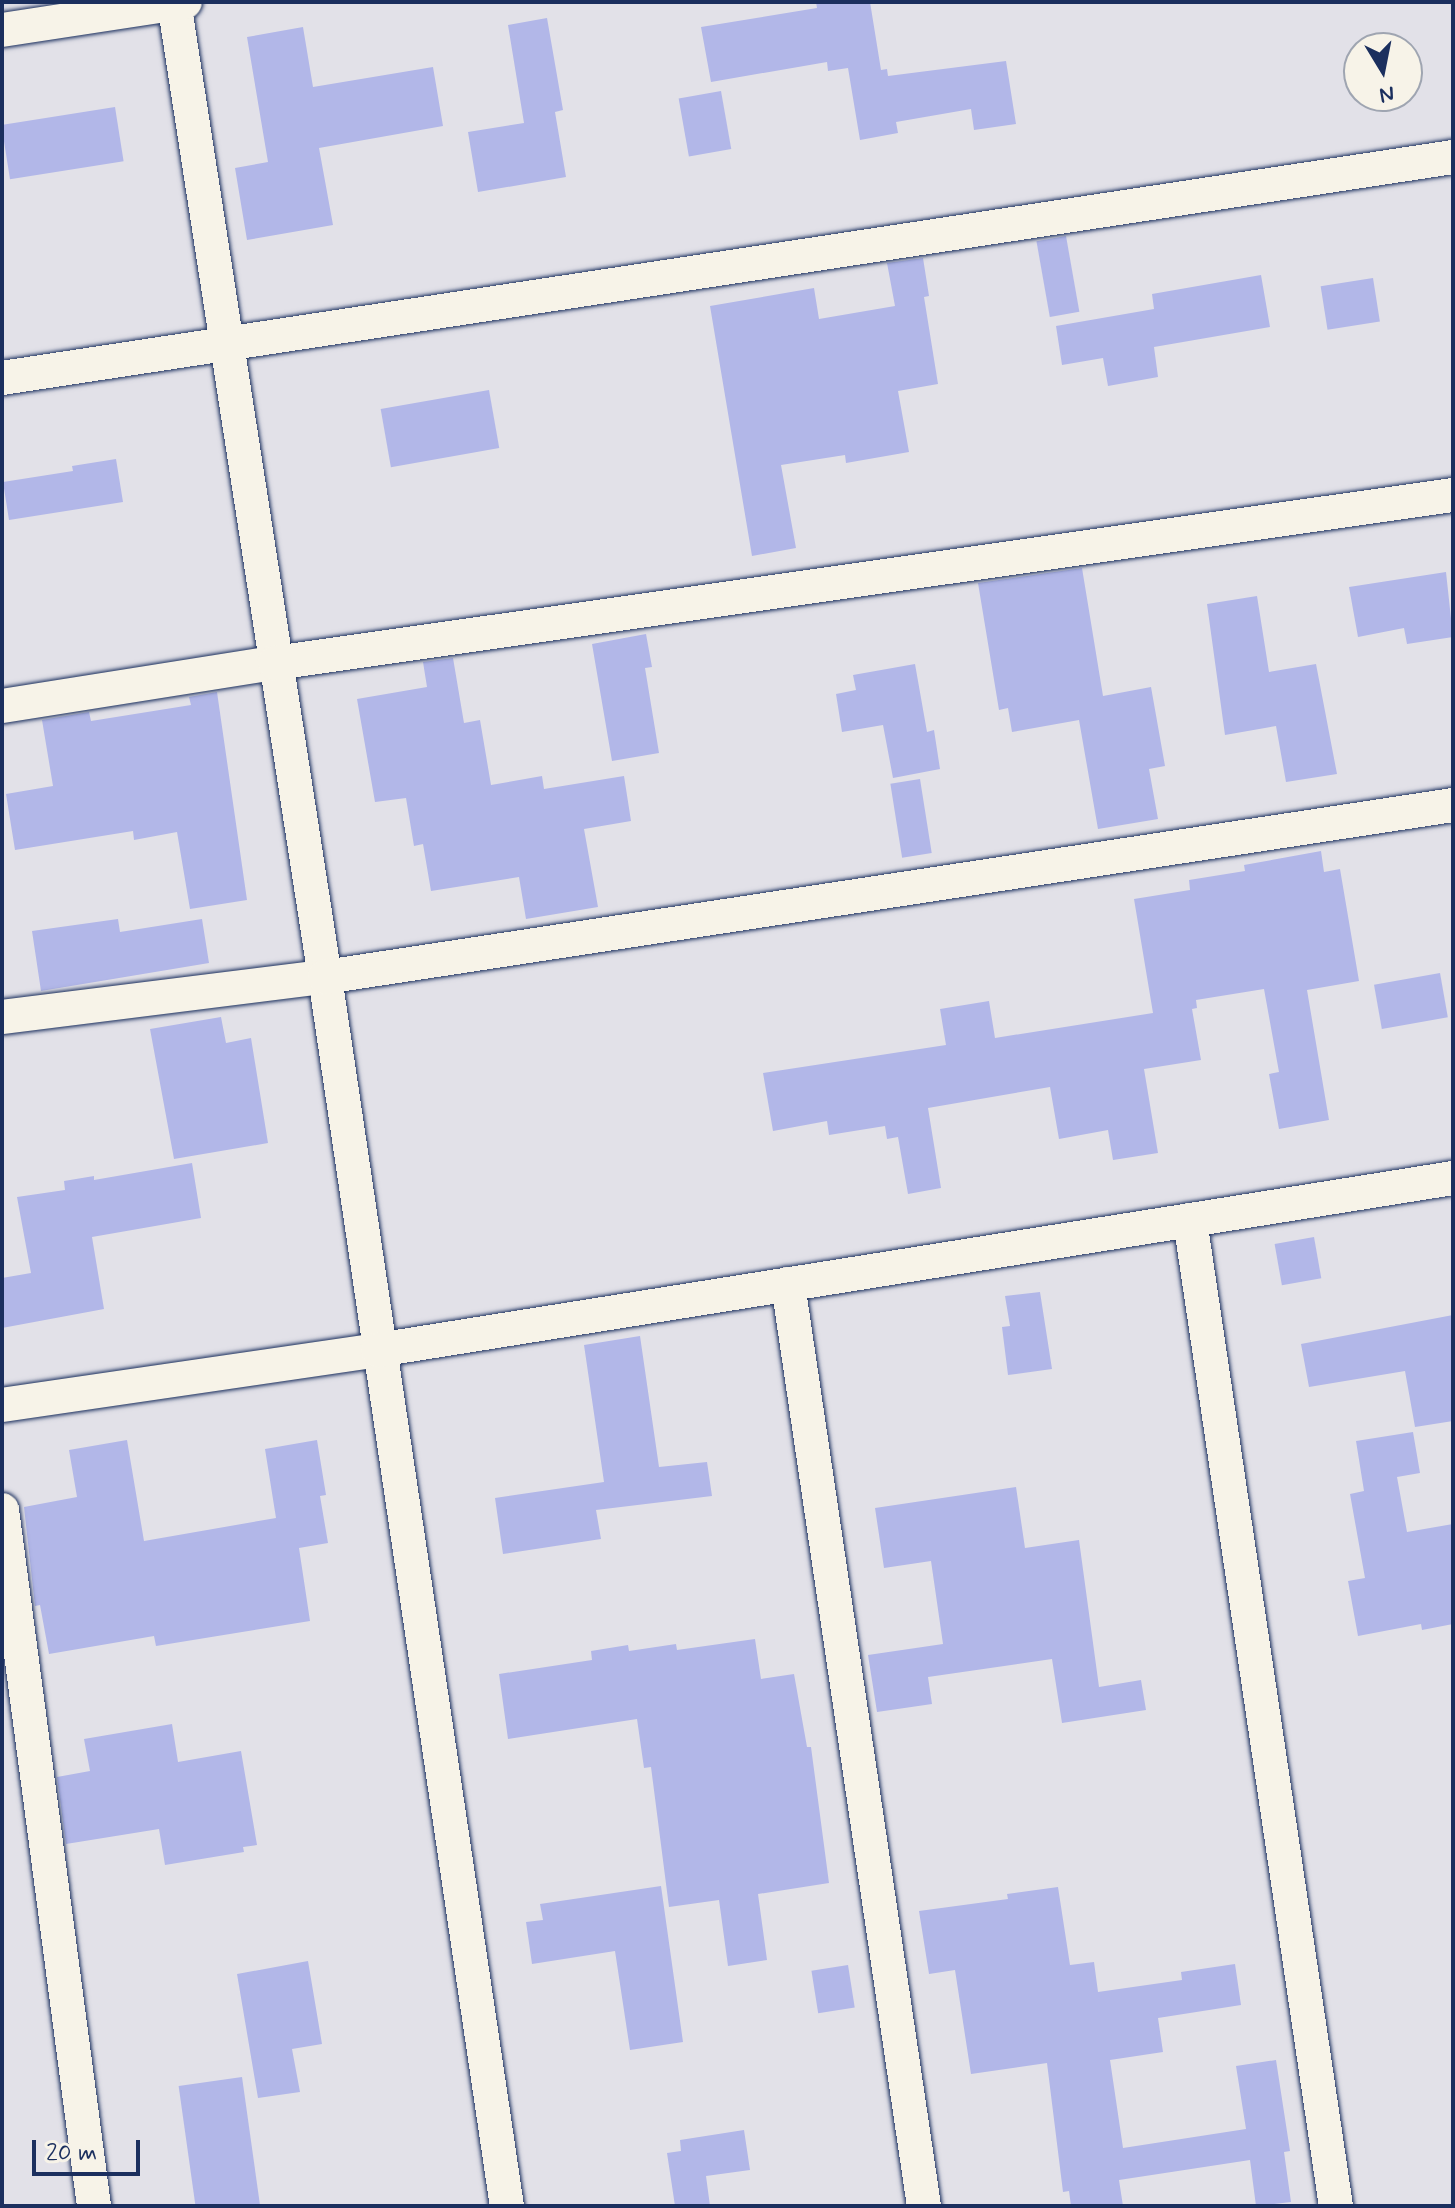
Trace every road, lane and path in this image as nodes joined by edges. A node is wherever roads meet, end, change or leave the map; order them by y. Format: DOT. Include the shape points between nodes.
graph roads {
  1 [pos="178,3"];
  2 [pos="2,30"];
  3 [pos="1453,157"];
  4 [pos="226,344"];
  5 [pos="2,378"];
  6 [pos="1453,495"];
  7 [pos="275,663"];
  8 [pos="2,706"];
  9 [pos="1453,805"];
  10 [pos="325,977"];
  11 [pos="2,1017"];
  12 [pos="1453,1178"];
  13 [pos="1190,1220"];
  14 [pos="788,1284"];
  15 [pos="378,1350"];
  16 [pos="2,1405"];
  17 [pos="2,1510"];
  18 [pos="94,2206"];
  19 [pos="507,2206"];
  20 [pos="924,2206"];
  21 [pos="1336,2206"];
  1 -- 2 [label="street"];
  1 -- 4 [label="street"];
  3 -- 4 [label="street"];
  4 -- 5 [label="street"];
  4 -- 7 [label="street"];
  6 -- 7 [label="street"];
  7 -- 8 [label="street"];
  7 -- 10 [label="street"];
  9 -- 10 [label="street"];
  10 -- 11 [label="street"];
  10 -- 15 [label="street"];
  12 -- 13 [label="street"];
  13 -- 14 [label="street"];
  13 -- 21 [label="street"];
  14 -- 15 [label="street"];
  14 -- 20 [label="street"];
  15 -- 16 [label="street"];
  15 -- 19 [label="street"];
  17 -- 18 [label="street"];
}
